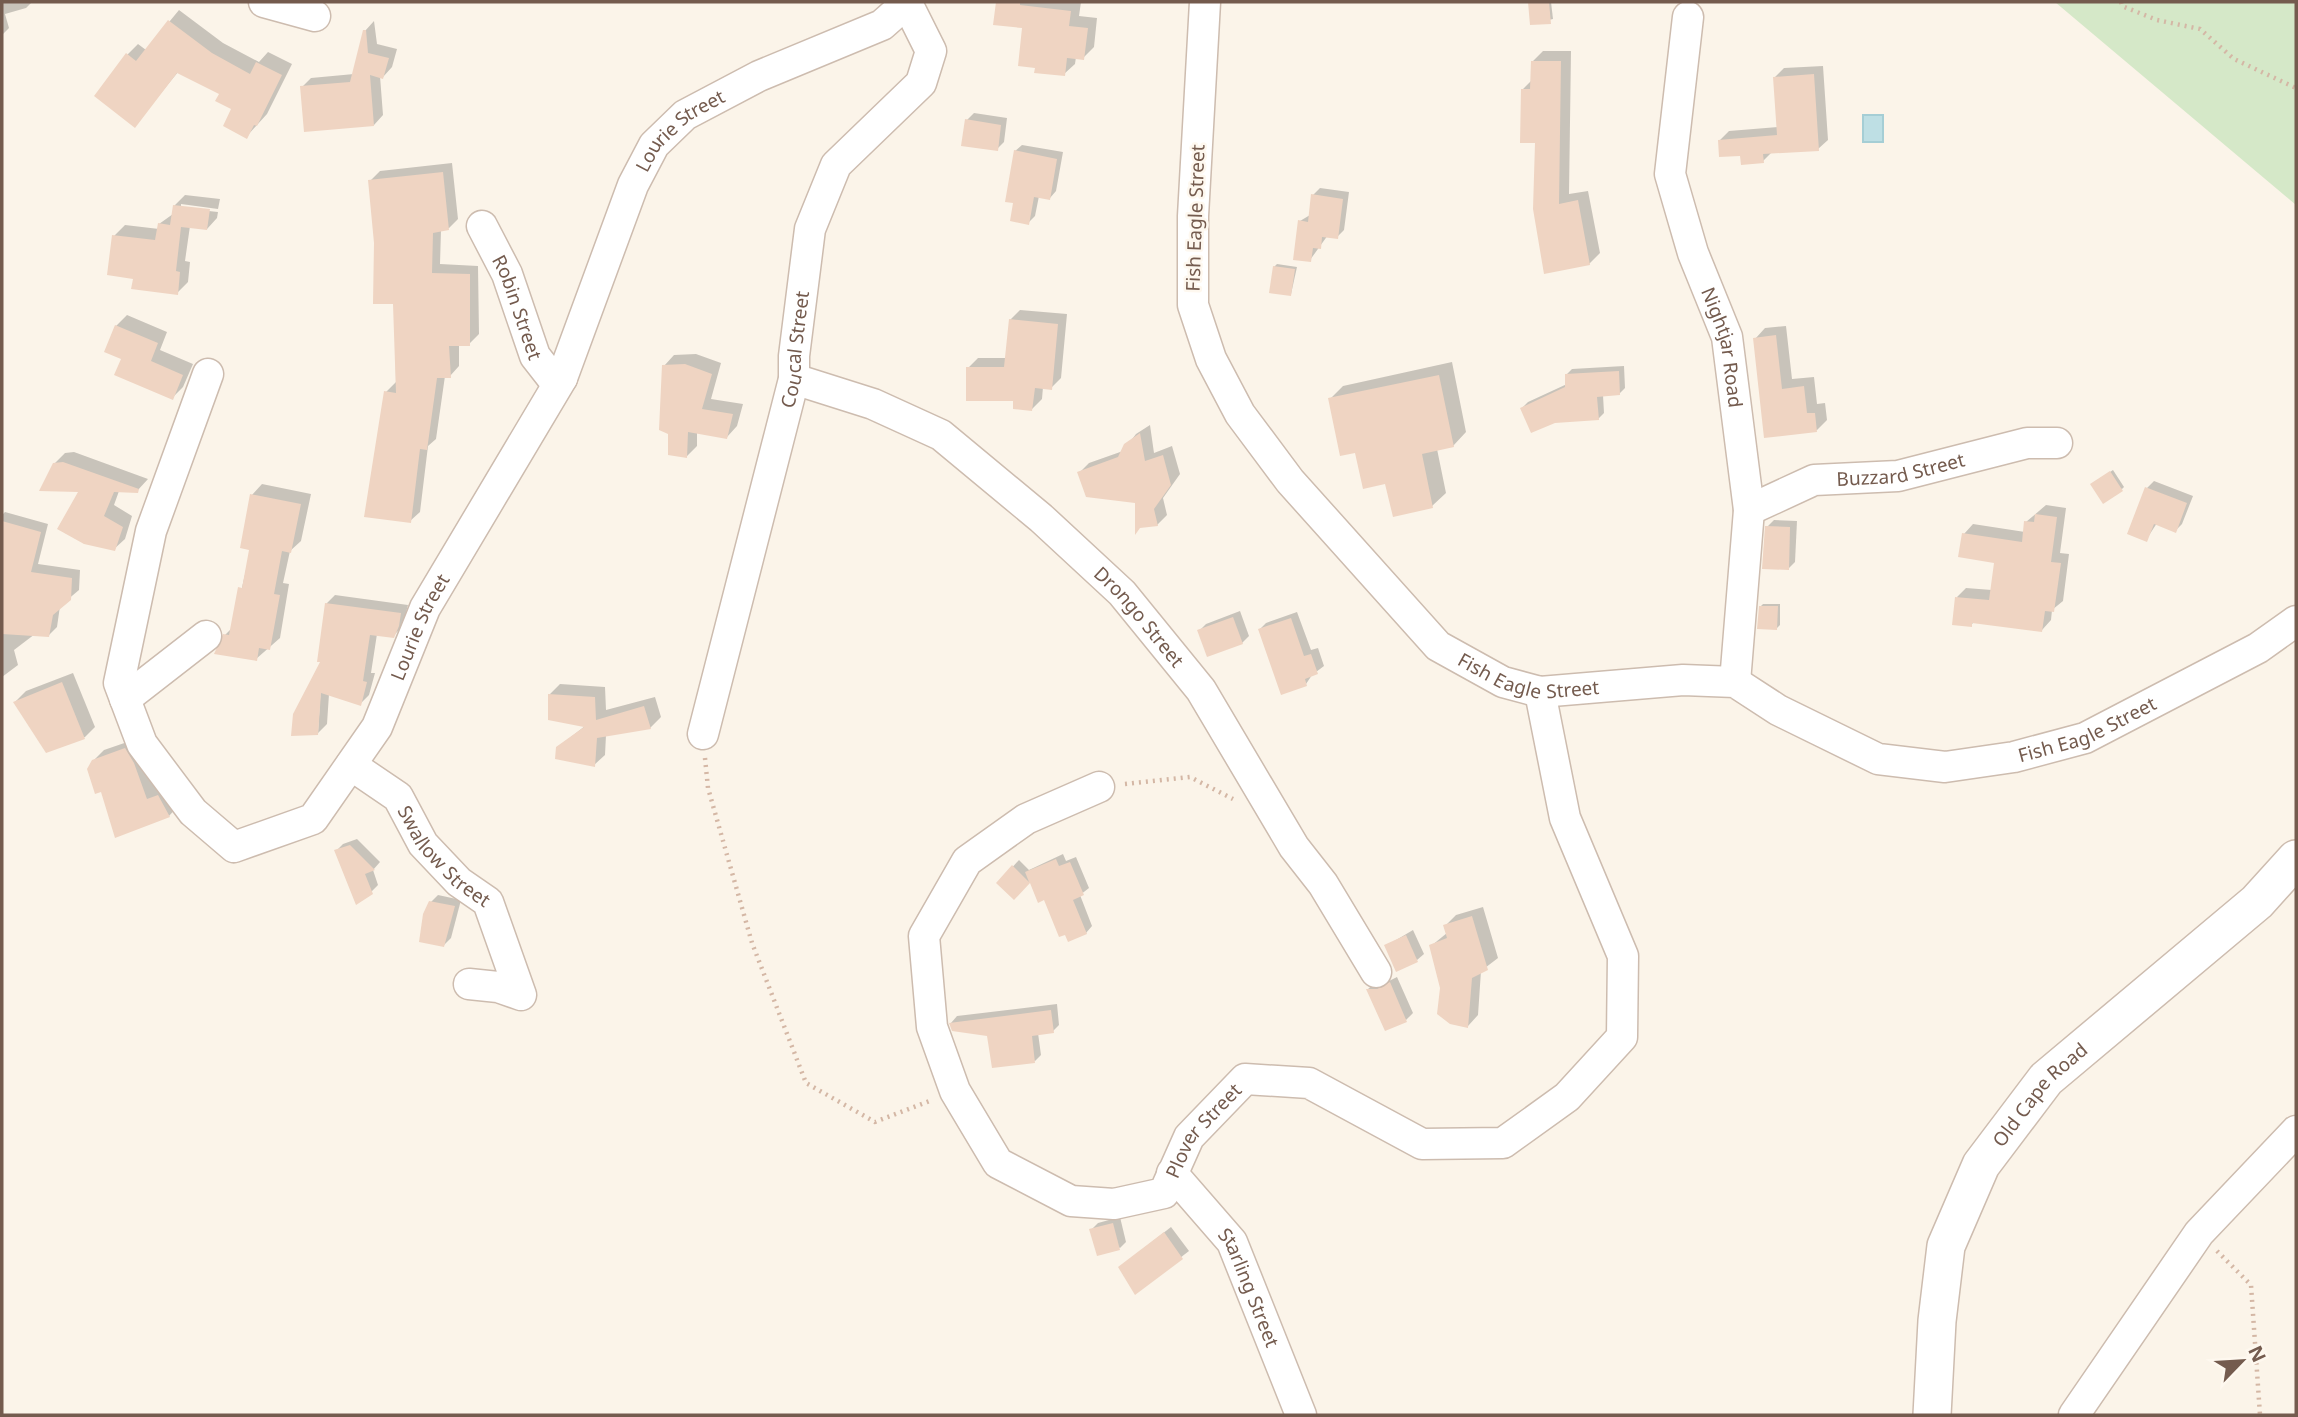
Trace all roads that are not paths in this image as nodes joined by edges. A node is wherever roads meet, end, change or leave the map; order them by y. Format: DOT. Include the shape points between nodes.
graph roads {
  1 [pos="264,2"];
  2 [pos="1205,2"];
  3 [pos="908,3"];
  4 [pos="315,16"];
  5 [pos="1688,18"];
  6 [pos="482,226"];
  7 [pos="208,373"];
  8 [pos="562,378"];
  9 [pos="794,379"];
  10 [pos="2057,443"];
  11 [pos="1749,510"];
  12 [pos="2296,621"];
  13 [pos="206,636"];
  14 [pos="1735,682"];
  15 [pos="1541,692"];
  16 [pos="125,699"];
  17 [pos="703,734"];
  18 [pos="351,765"];
  19 [pos="1100,787"];
  20 [pos="2296,859"];
  21 [pos="1376,972"];
  22 [pos="469,984"];
  23 [pos="2296,1131"];
  24 [pos="1172,1173"];
  25 [pos="1301,1415"];
  26 [pos="1932,1415"];
  27 [pos="2074,1415"];
  1 -- 4 [label="street"];
  2 -- 15 [label="street, Fish Eagle Street" via="1193,216 1193,305 1211,359 1240,414 1290,481 1438,646 1503,682"];
  3 -- 8 [label="street, Lourie Street" via="882,25 759,76 685,114 654,145 633,185"];
  3 -- 9 [label="street, Coucal Street" via="931,51 925,72 921,83 836,165 810,229"];
  5 -- 11 [label="street, Nightjar Road" via="1670,174 1693,253 1727,337"];
  6 -- 8 [label="street, Robin Street" via="508,274 536,356 553,379"];
  7 -- 16 [label="street, Lourie Street" via="151,531 119,683"];
  8 -- 18 [label="street, Lourie Street" via="425,608 377,727"];
  9 -- 17 [label="street, Coucal Street"];
  9 -- 21 [label="street, Drongo Street" via="873,404 941,435 1122,593 1201,690"];
  10 -- 11 [label="street, Buzzard Street" via="2027,443 1898,476 1814,480"];
  11 -- 14 [label="street, Nightjar Road"];
  12 -- 14 [label="street, Fish Eagle Street" via="2237,660 2085,738 2014,757 1945,767 1878,760 1778,710"];
  13 -- 16 [label="street"];
  14 -- 15 [label="street, Fish Eagle Street" via="1683,680"];
  15 -- 24 [label="street, Plover Street" via="1565,818 1623,956 1622,1037 1567,1097 1503,1143 1422,1144 1309,1083 1245,1079 1189,1137"];
  16 -- 18 [label="street, Lourie Street" via="142,744 193,812 234,847 313,819"];
  18 -- 22 [label="street, Swallow Street" via="398,797 423,844 459,882 488,902 521,995"];
  19 -- 24 [label="street, Plover Street" via="1027,819 967,861 925,936 932,1027 955,1091 998,1163 1071,1201 1114,1204 1164,1193"];
  20 -- 26 [label="street, Old Cape Road" via="2258,902 2046,1079 1981,1165 1947,1246"];
  23 -- 27 [label="street" via="2199,1233"];
  24 -- 25 [label="street, Starling Street" via="1232,1242"];
}
